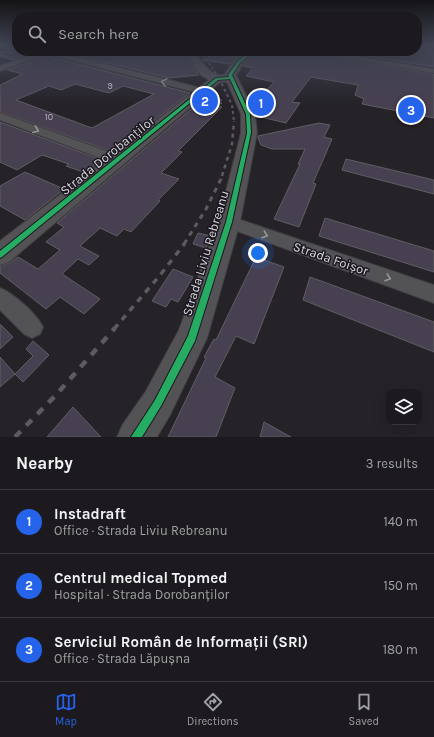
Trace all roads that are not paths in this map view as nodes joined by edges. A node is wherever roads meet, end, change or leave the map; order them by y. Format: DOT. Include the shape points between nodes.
graph roads {
  1 [pos="12,64"];
  2 [pos="96,64"];
  3 [pos="199,64"];
  4 [pos="238,64"];
  5 [pos="394,64"];
  6 [pos="0,69"];
  7 [pos="434,71"];
  8 [pos="224,79"];
  9 [pos="202,91"];
  10 [pos="0,116"];
  11 [pos="118,160"];
  12 [pos="229,222"];
  13 [pos="0,255"];
  14 [pos="434,294"];
  15 [pos="0,297"];
  16 [pos="32,327"];
  17 [pos="136,437"];
  1 -- 6 [label="street"];
  9 -- 2 [label="street, one-way"];
  3 -- 8 [label="street" via="206,73"];
  4 -- 8 [label="street"];
  5 -- 7 [label="street"];
  8 -- 9 [label="street, Strada Dorobanților"];
  8 -- 12 [label="street, Strada Liviu Rebreanu" via="248,114 249,133"];
  9 -- 11 [label="street, Strada Dorobanților"];
  10 -- 11 [label="street, one-way"];
  11 -- 13 [label="street, Strada Dorobanților"];
  12 -- 14 [label="street, Strada Foișor, one-way"];
  12 -- 17 [label="street, Strada Liviu Rebreanu" via="192,338 158,403"];
  15 -- 16 [label="street"];
}
